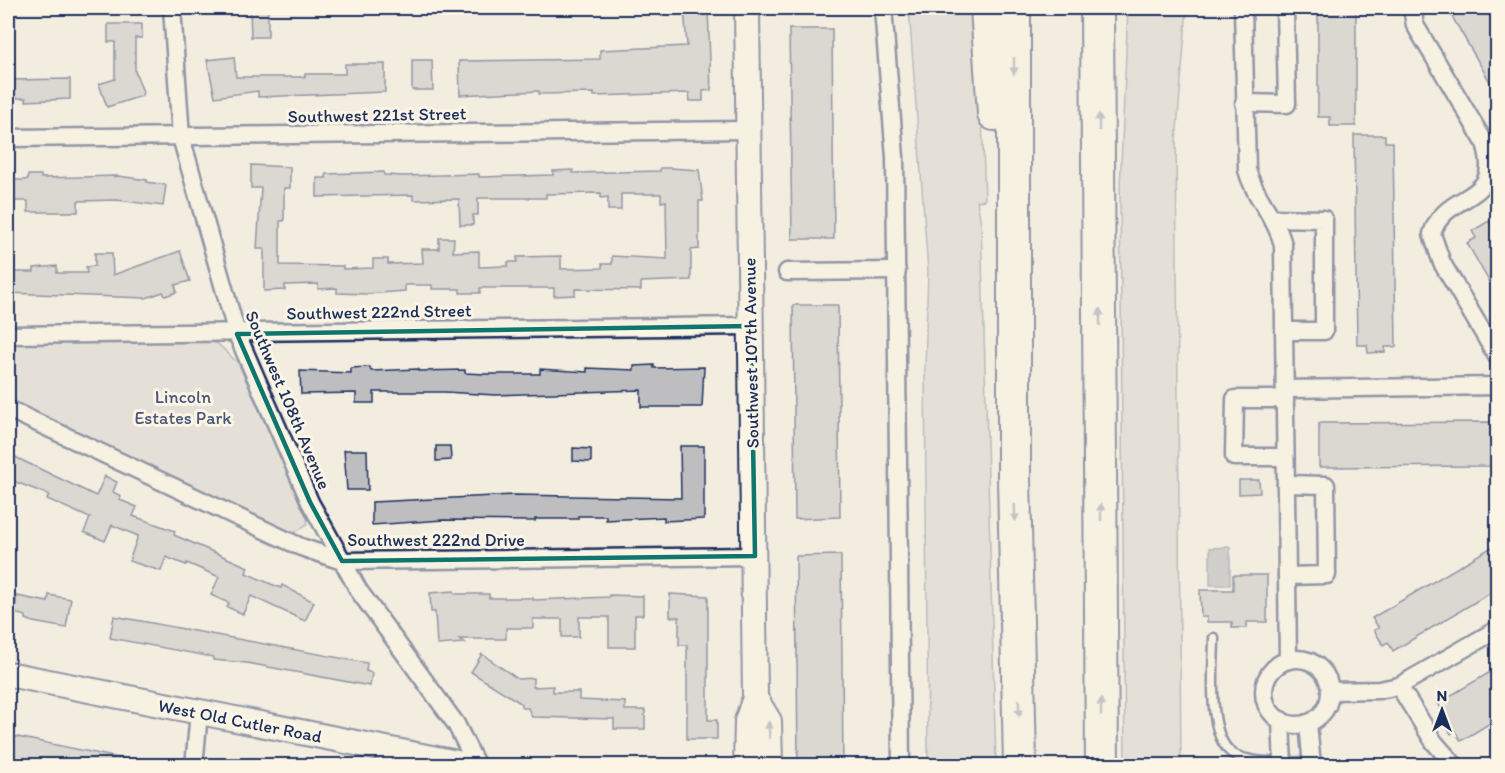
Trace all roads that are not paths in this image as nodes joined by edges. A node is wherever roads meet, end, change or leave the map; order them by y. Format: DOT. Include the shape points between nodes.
graph roads {
  1 [pos="172,8"];
  2 [pos="747,8"];
  3 [pos="883,8"];
  4 [pos="987,8"];
  5 [pos="1014,8"];
  6 [pos="1097,8"];
  7 [pos="1116,8"];
  8 [pos="1243,8"];
  9 [pos="1285,8"];
  10 [pos="1412,8"];
  11 [pos="1098,72"];
  12 [pos="1244,103"];
  13 [pos="748,130"];
  14 [pos="181,136"];
  15 [pos="8,138"];
  16 [pos="1271,218"];
  17 [pos="897,271"];
  18 [pos="787,272"];
  19 [pos="751,326"];
  20 [pos="1284,331"];
  21 [pos="237,334"];
  22 [pos="8,335"];
  23 [pos="1497,358"];
  24 [pos="1497,386"];
  25 [pos="1285,394"];
  26 [pos="8,409"];
  27 [pos="1285,457"];
  28 [pos="1014,478"];
  29 [pos="1286,484"];
  30 [pos="754,556"];
  31 [pos="342,561"];
  32 [pos="1287,576"];
  33 [pos="1497,629"];
  34 [pos="1214,638"];
  35 [pos="1288,660"];
  36 [pos="8,674"];
  37 [pos="1399,686"];
  38 [pos="1329,691"];
  39 [pos="755,698"];
  40 [pos="199,713"];
  41 [pos="1281,720"];
  42 [pos="1308,723"];
  43 [pos="1283,764"];
  44 [pos="1312,764"];
  45 [pos="194,765"];
  46 [pos="474,765"];
  47 [pos="746,765"];
  48 [pos="770,765"];
  49 [pos="900,765"];
  50 [pos="1020,765"];
  51 [pos="1101,765"];
  52 [pos="1455,765"];
  1 -- 14 [label="street, Southwest 108th Avenue"];
  2 -- 13 [label="street, Southwest 107th Avenue"];
  3 -- 17 [label="street" via="894,135"];
  4 -- 28 [label="highway" via="1003,339"];
  5 -- 28 [label="highway, one-way"];
  6 -- 11 [label="highway"];
  7 -- 11 [label="highway" via="1112,38"];
  8 -- 12 [label="street"];
  9 -- 12 [label="street" via="1287,104"];
  10 -- 23 [label="street" via="1415,25 1490,155 1490,178 1485,188 1440,216 1432,234 1442,263"];
  51 -- 11 [label="highway, one-way"];
  12 -- 16 [label="street" via="1247,170"];
  13 -- 14 [label="street, Southwest 221st Street"];
  13 -- 19 [label="street, Southwest 107th Avenue"];
  14 -- 15 [label="street, Southwest 221st Street"];
  14 -- 21 [label="street, Southwest 108th Avenue"];
  16 -- 20 [label="street" via="1283,245"];
  16 -- 20 [label="street" via="1324,219 1324,331"];
  17 -- 18 [label="street"];
  17 -- 49 [label="street"];
  19 -- 21 [label="street, Southwest 222nd Street"];
  19 -- 30 [label="street, Southwest 107th Avenue"];
  20 -- 25 [label="street"];
  21 -- 22 [label="street, Southwest 222nd Street"];
  21 -- 31 [label="street, Southwest 108th Avenue" via="310,502"];
  24 -- 25 [label="street"];
  25 -- 27 [label="street"];
  25 -- 27 [label="street" via="1235,399 1234,457"];
  26 -- 31 [label="street, Southwest 222nd Drive" via="301,547"];
  27 -- 29 [label="street"];
  28 -- 50 [label="highway, one-way"];
  29 -- 32 [label="street"];
  29 -- 32 [label="street" via="1326,485 1327,575"];
  30 -- 31 [label="street, Southwest 222nd Drive"];
  30 -- 39 [label="street, Southwest 107th Avenue"];
  31 -- 46 [label="street, Southwest 108th Avenue" via="359,591 456,724"];
  32 -- 35 [label="street"];
  33 -- 37 [label="street"];
  34 -- 43 [label="lane" via="1216,729 1220,739 1236,756"];
  35 -- 38 [label="street" via="1308,661 1317,666"];
  35 -- 41 [label="street" via="1270,672 1264,693 1266,704"];
  36 -- 40 [label="street, West Old Cutler Road"];
  37 -- 38 [label="street"];
  37 -- 52 [label="street" via="1434,742"];
  38 -- 42 [label="street" via="1324,711"];
  39 -- 47 [label="street" via="747,721"];
  48 -- 39 [label="street, one-way" via="769,721"];
  40 -- 45 [label="street"];
  40 -- 46 [label="street, West Old Cutler Road"];
  41 -- 42 [label="street"];
  41 -- 43 [label="street"];
  42 -- 44 [label="street"];
  43 -- 44 [label="lane"];
}
